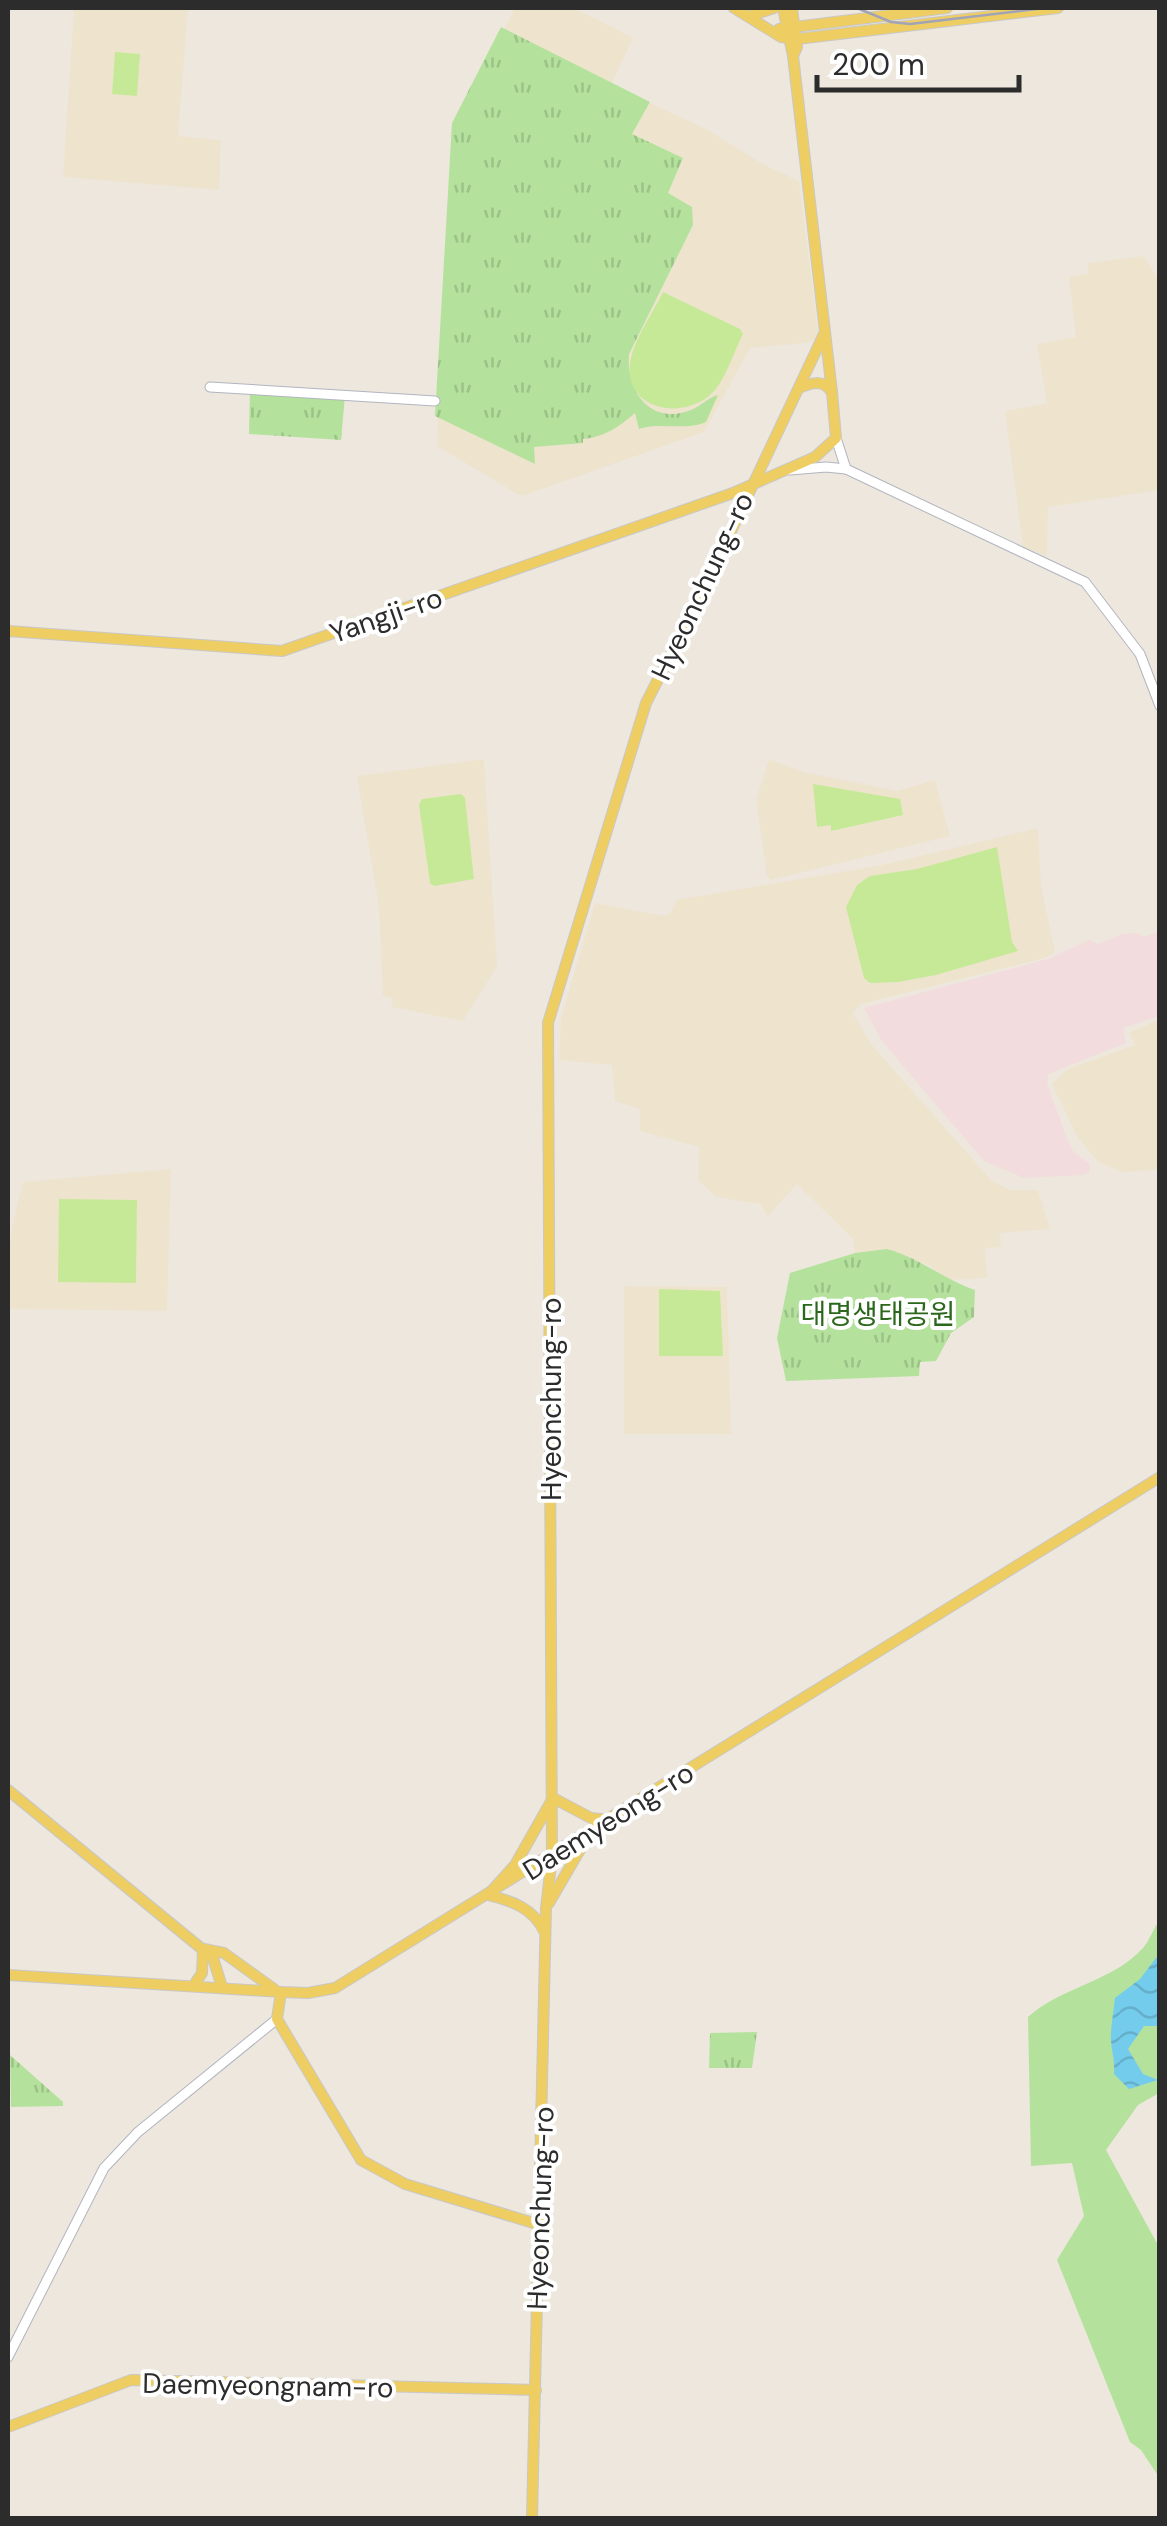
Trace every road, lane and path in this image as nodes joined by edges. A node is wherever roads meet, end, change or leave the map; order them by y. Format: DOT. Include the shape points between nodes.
graph roads {
  1 [pos="734,8"];
  2 [pos="774,8"];
  3 [pos="783,8"];
  4 [pos="792,8"];
  5 [pos="947,8"];
  6 [pos="1058,8"];
  7 [pos="750,16"];
  8 [pos="788,33"];
  9 [pos="824,334"];
  10 [pos="210,387"];
  11 [pos="799,388"];
  12 [pos="832,392"];
  13 [pos="435,401"];
  14 [pos="836,438"];
  15 [pos="770,446"];
  16 [pos="800,463"];
  17 [pos="846,469"];
  18 [pos="786,471"];
  19 [pos="750,487"];
  20 [pos="8,631"];
  21 [pos="1160,706"];
  22 [pos="1160,1477"];
  23 [pos="8,1790"];
  24 [pos="553,1798"];
  25 [pos="610,1820"];
  26 [pos="589,1833"];
  27 [pos="552,1856"];
  28 [pos="488,1895"];
  29 [pos="546,1908"];
  30 [pos="546,1936"];
  31 [pos="202,1949"];
  32 [pos="8,1975"];
  33 [pos="194,1986"];
  34 [pos="222,1987"];
  35 [pos="279,1991"];
  36 [pos="277,2019"];
  37 [pos="540,2225"];
  38 [pos="8,2356"];
  39 [pos="536,2390"];
  40 [pos="8,2427"];
  41 [pos="532,2518"];
  1 -- 7 [label="main road"];
  2 -- 7 [label="main road"];
  3 -- 8 [label="main road"];
  4 -- 8 [label="main road"];
  5 -- 8 [label="main road"];
  6 -- 8 [label="main road"];
  7 -- 8 [label="main road"];
  8 -- 9 [label="main road"];
  9 -- 11 [label="main road, Hyeonchung-ro"];
  9 -- 12 [label="main road"];
  10 -- 13 [label="street"];
  11 -- 12 [label="main road" via="822,383"];
  11 -- 15 [label="main road, Hyeonchung-ro"];
  12 -- 14 [label="main road"];
  14 -- 16 [label="main road, Yangji-ro"];
  14 -- 17 [label="street"];
  15 -- 16 [label="main road" via="778,464"];
  15 -- 19 [label="main road, Hyeonchung-ro"];
  16 -- 18 [label="main road, Yangji-ro"];
  17 -- 18 [label="street"];
  17 -- 21 [label="street" via="1085,582 1140,654"];
  18 -- 19 [label="main road, Yangji-ro"];
  19 -- 20 [label="main road, Yangji-ro" via="282,651"];
  19 -- 24 [label="main road, Hyeonchung-ro" via="646,704 548,1022"];
  22 -- 25 [label="main road, Daemyeong-ro"];
  23 -- 31 [label="main road"];
  24 -- 25 [label="main road"];
  24 -- 27 [label="main road, Hyeonchung-ro"];
  24 -- 28 [label="main road" via="515,1866"];
  25 -- 26 [label="main road, Daemyeong-ro"];
  26 -- 27 [label="main road, Daemyeong-ro"];
  26 -- 29 [label="main road"];
  27 -- 28 [label="main road, Daemyeong-ro"];
  27 -- 29 [label="main road, Hyeonchung-ro"];
  28 -- 30 [label="main road" via="537,1918"];
  28 -- 35 [label="main road, Daemyeong-ro" via="335,1988"];
  29 -- 30 [label="main road, Hyeonchung-ro"];
  30 -- 37 [label="main road, Hyeonchung-ro"];
  31 -- 33 [label="main road" via="202,1973"];
  31 -- 34 [label="main road" via="213,1958"];
  31 -- 35 [label="main road" via="224,1953"];
  32 -- 33 [label="main road, Daemyeong-ro"];
  33 -- 34 [label="main road, Daemyeong-ro"];
  34 -- 35 [label="main road, Daemyeong-ro"];
  35 -- 36 [label="main road"];
  36 -- 37 [label="main road" via="361,2160 405,2184"];
  36 -- 38 [label="street" via="138,2132 104,2168"];
  37 -- 39 [label="main road, Hyeonchung-ro"];
  39 -- 40 [label="main road, Daemyeongnam-ro" via="131,2380"];
  39 -- 41 [label="main road, Hyeonchung-ro"];
}
